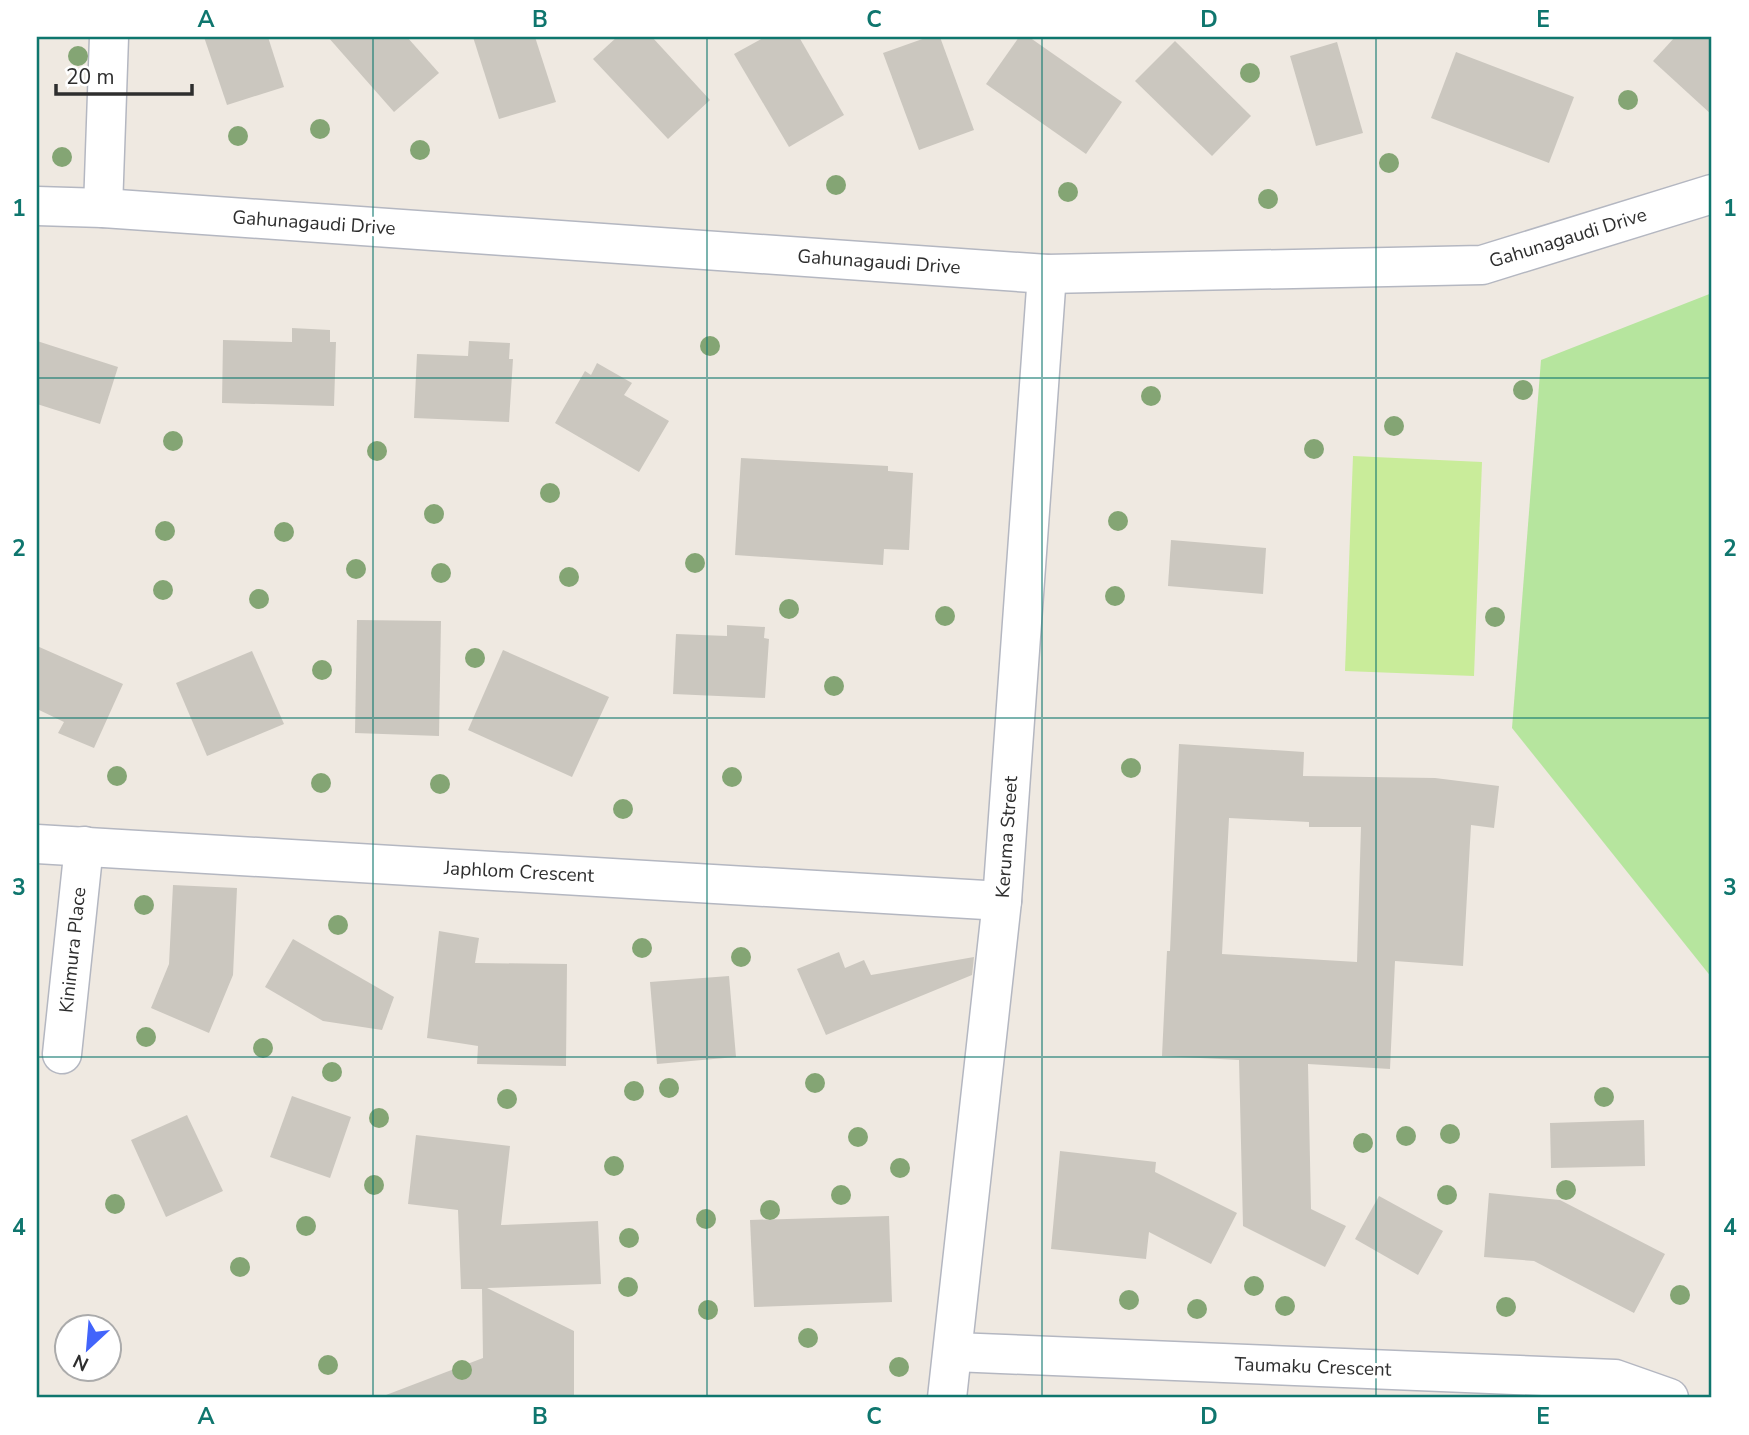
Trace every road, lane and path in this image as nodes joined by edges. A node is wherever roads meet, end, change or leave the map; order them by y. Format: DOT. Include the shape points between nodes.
graph roads {
  1 [pos="109,37"];
  2 [pos="1712,194"];
  3 [pos="37,206"];
  4 [pos="103,208"];
  5 [pos="1048,274"];
  6 [pos="37,844"];
  7 [pos="84,846"];
  8 [pos="1002,901"];
  9 [pos="62,1054"];
  10 [pos="954,1352"];
  11 [pos="947,1398"];
  12 [pos="1669,1398"];
  1 -- 4 [label="street"];
  2 -- 5 [label="street, Gahunagaudi Drive" via="1482,265"];
  3 -- 4 [label="street, Gahunagaudi Drive"];
  4 -- 5 [label="street, Gahunagaudi Drive"];
  5 -- 8 [label="street, Keruma Street"];
  6 -- 7 [label="street, Japhlom Crescent"];
  7 -- 8 [label="street, Japhlom Crescent"];
  7 -- 9 [label="street, Kinimura Place"];
  8 -- 10 [label="street, Keruma Street"];
  10 -- 11 [label="street, Keruma Street"];
  10 -- 12 [label="street, Taumaku Crescent" via="1615,1379"];
}
